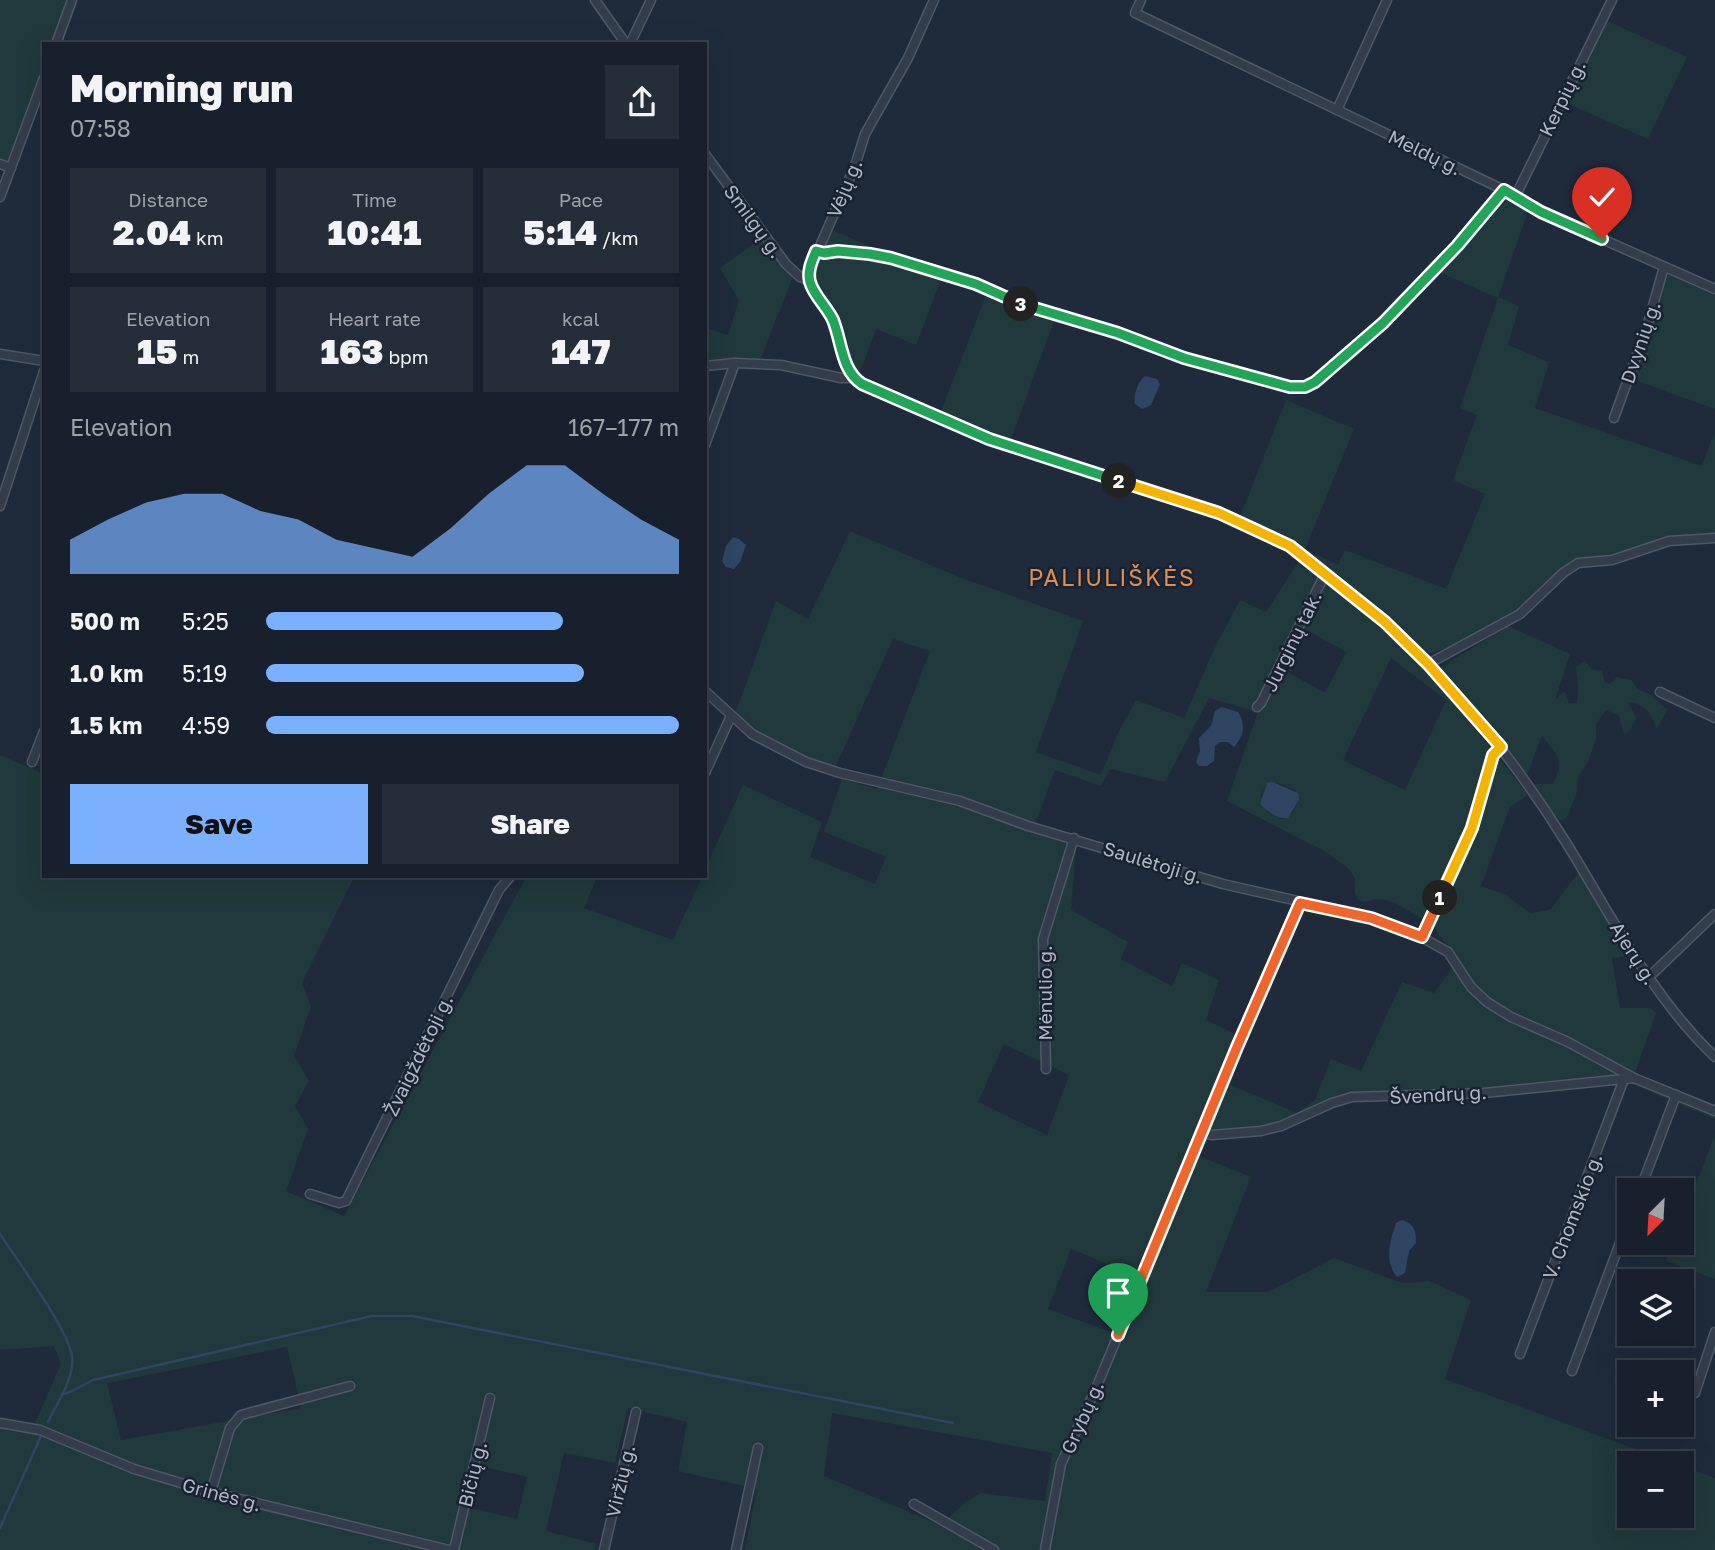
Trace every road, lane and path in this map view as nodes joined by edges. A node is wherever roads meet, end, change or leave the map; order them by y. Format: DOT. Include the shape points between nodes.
graph roads {
  1 [pos="72,0"];
  2 [pos="595,0"];
  3 [pos="650,0"];
  4 [pos="934,0"];
  5 [pos="1141,0"];
  6 [pos="1387,0"];
  7 [pos="1612,0"];
  8 [pos="57,42"];
  9 [pos="626,42"];
  10 [pos="629,42"];
  11 [pos="42,83"];
  12 [pos="1337,110"];
  13 [pos="707,157"];
  14 [pos="0,164"];
  15 [pos="11,168"];
  16 [pos="1504,190"];
  17 [pos="0,197"];
  18 [pos="1515,197"];
  19 [pos="816,251"];
  20 [pos="1664,267"];
  21 [pos="809,280"];
  22 [pos="1715,289"];
  23 [pos="0,354"];
  24 [pos="42,362"];
  25 [pos="735,363"];
  26 [pos="707,366"];
  27 [pos="42,377"];
  28 [pos="853,378"];
  29 [pos="1614,418"];
  30 [pos="707,440"];
  31 [pos="0,506"];
  32 [pos="1715,538"];
  33 [pos="1325,574"];
  34 [pos="1428,664"];
  35 [pos="1660,692"];
  36 [pos="707,693"];
  37 [pos="1257,707"];
  38 [pos="731,716"];
  39 [pos="1715,718"];
  40 [pos="42,736"];
  41 [pos="1501,747"];
  42 [pos="32,762"];
  43 [pos="707,769"];
  44 [pos="1074,838"];
  45 [pos="509,878"];
  46 [pos="1300,903"];
  47 [pos="1715,914"];
  48 [pos="1422,937"];
  49 [pos="1648,978"];
  50 [pos="1715,1057"];
  51 [pos="1046,1069"];
  52 [pos="1634,1078"];
  53 [pos="1624,1079"];
  54 [pos="1676,1095"];
  55 [pos="1715,1111"];
  56 [pos="1203,1133"];
  57 [pos="1645,1178"];
  58 [pos="310,1194"];
  59 [pos="1617,1251"];
  60 [pos="1715,1332"];
  61 [pos="1520,1354"];
  62 [pos="1572,1371"];
  63 [pos="350,1386"];
  64 [pos="1695,1393"];
  65 [pos="490,1398"];
  66 [pos="636,1412"];
  67 [pos="0,1423"];
  68 [pos="758,1448"];
  69 [pos="212,1492"];
  70 [pos="914,1504"];
  71 [pos="451,1550"];
  72 [pos="604,1550"];
  73 [pos="736,1550"];
  74 [pos="994,1550"];
  75 [pos="1045,1550"];
  1 -- 8 [label="street"];
  2 -- 9 [label="street"];
  3 -- 10 [label="street"];
  4 -- 19 [label="street, Vėjų g." via="903,68 865,134"];
  5 -- 12 [label="street, Meldų g." via="1135,13"];
  6 -- 12 [label="street"];
  7 -- 18 [label="street, Kerpių g."];
  11 -- 15 [label="street"];
  12 -- 16 [label="street, Meldų g."];
  13 -- 21 [label="street, Smilgų g." via="786,264"];
  14 -- 15 [label="street"];
  15 -- 17 [label="street"];
  16 -- 18 [label="street, Meldų g."];
  16 -- 19 [label="street" via="1383,323 1305,387 1184,358 891,258"];
  18 -- 20 [label="street, Meldų g."];
  19 -- 21 [label="street, Vėjų g."];
  20 -- 22 [label="street, Meldų g."];
  20 -- 29 [label="street, Dvynių g."];
  21 -- 28 [label="street" via="833,321"];
  23 -- 24 [label="street"];
  25 -- 26 [label="street, Ajerų g."];
  25 -- 28 [label="street, Ajerų g." via="781,365"];
  25 -- 30 [label="street"];
  27 -- 31 [label="street"];
  28 -- 33 [label="street, Ajerų g." via="989,439 1238,520 1290,546"];
  32 -- 34 [label="street" via="1669,541 1612,559 1578,563 1520,614"];
  33 -- 34 [label="street, Ajerų g."];
  33 -- 37 [label="street, Jurginų tak."];
  34 -- 41 [label="street, Ajerų g."];
  35 -- 39 [label="street"];
  36 -- 38 [label="street, Saulėtoji g."];
  38 -- 43 [label="street"];
  38 -- 44 [label="street, Saulėtoji g." via="770,745 806,762 961,801"];
  40 -- 42 [label="street"];
  41 -- 48 [label="street" via="1493,755 1464,846"];
  41 -- 49 [label="street, Ajerų g." via="1565,840"];
  44 -- 46 [label="street, Saulėtoji g."];
  44 -- 51 [label="street, Mėnulio g." via="1043,939"];
  45 -- 58 [label="street, Žvaigždėtoji g." via="499,890 346,1201"];
  46 -- 48 [label="street, Saulėtoji g." via="1371,918"];
  46 -- 56 [label="street, Grybų g."];
  47 -- 49 [label="street"];
  48 -- 52 [label="street, Saulėtoji g." via="1448,952 1487,1002"];
  49 -- 50 [label="street, Ajerų g."];
  52 -- 53 [label="street, Švendrų g."];
  52 -- 54 [label="street, Švendrų g."];
  53 -- 56 [label="street, Švendrų g." via="1484,1093 1352,1097 1261,1131"];
  53 -- 61 [label="street, V. Chomskio g."];
  54 -- 55 [label="street, Švendrų g."];
  54 -- 57 [label="street"];
  56 -- 75 [label="street, Grybų g." via="1061,1464"];
  59 -- 62 [label="street"];
  60 -- 64 [label="street"];
  63 -- 69 [label="street" via="241,1415 230,1428"];
  65 -- 71 [label="street, Bičių g."];
  66 -- 72 [label="street, Viržių g."];
  67 -- 69 [label="street, Grinės g." via="40,1430 134,1469"];
  68 -- 73 [label="street"];
  69 -- 71 [label="street, Grinės g."];
  70 -- 74 [label="street"];
}
